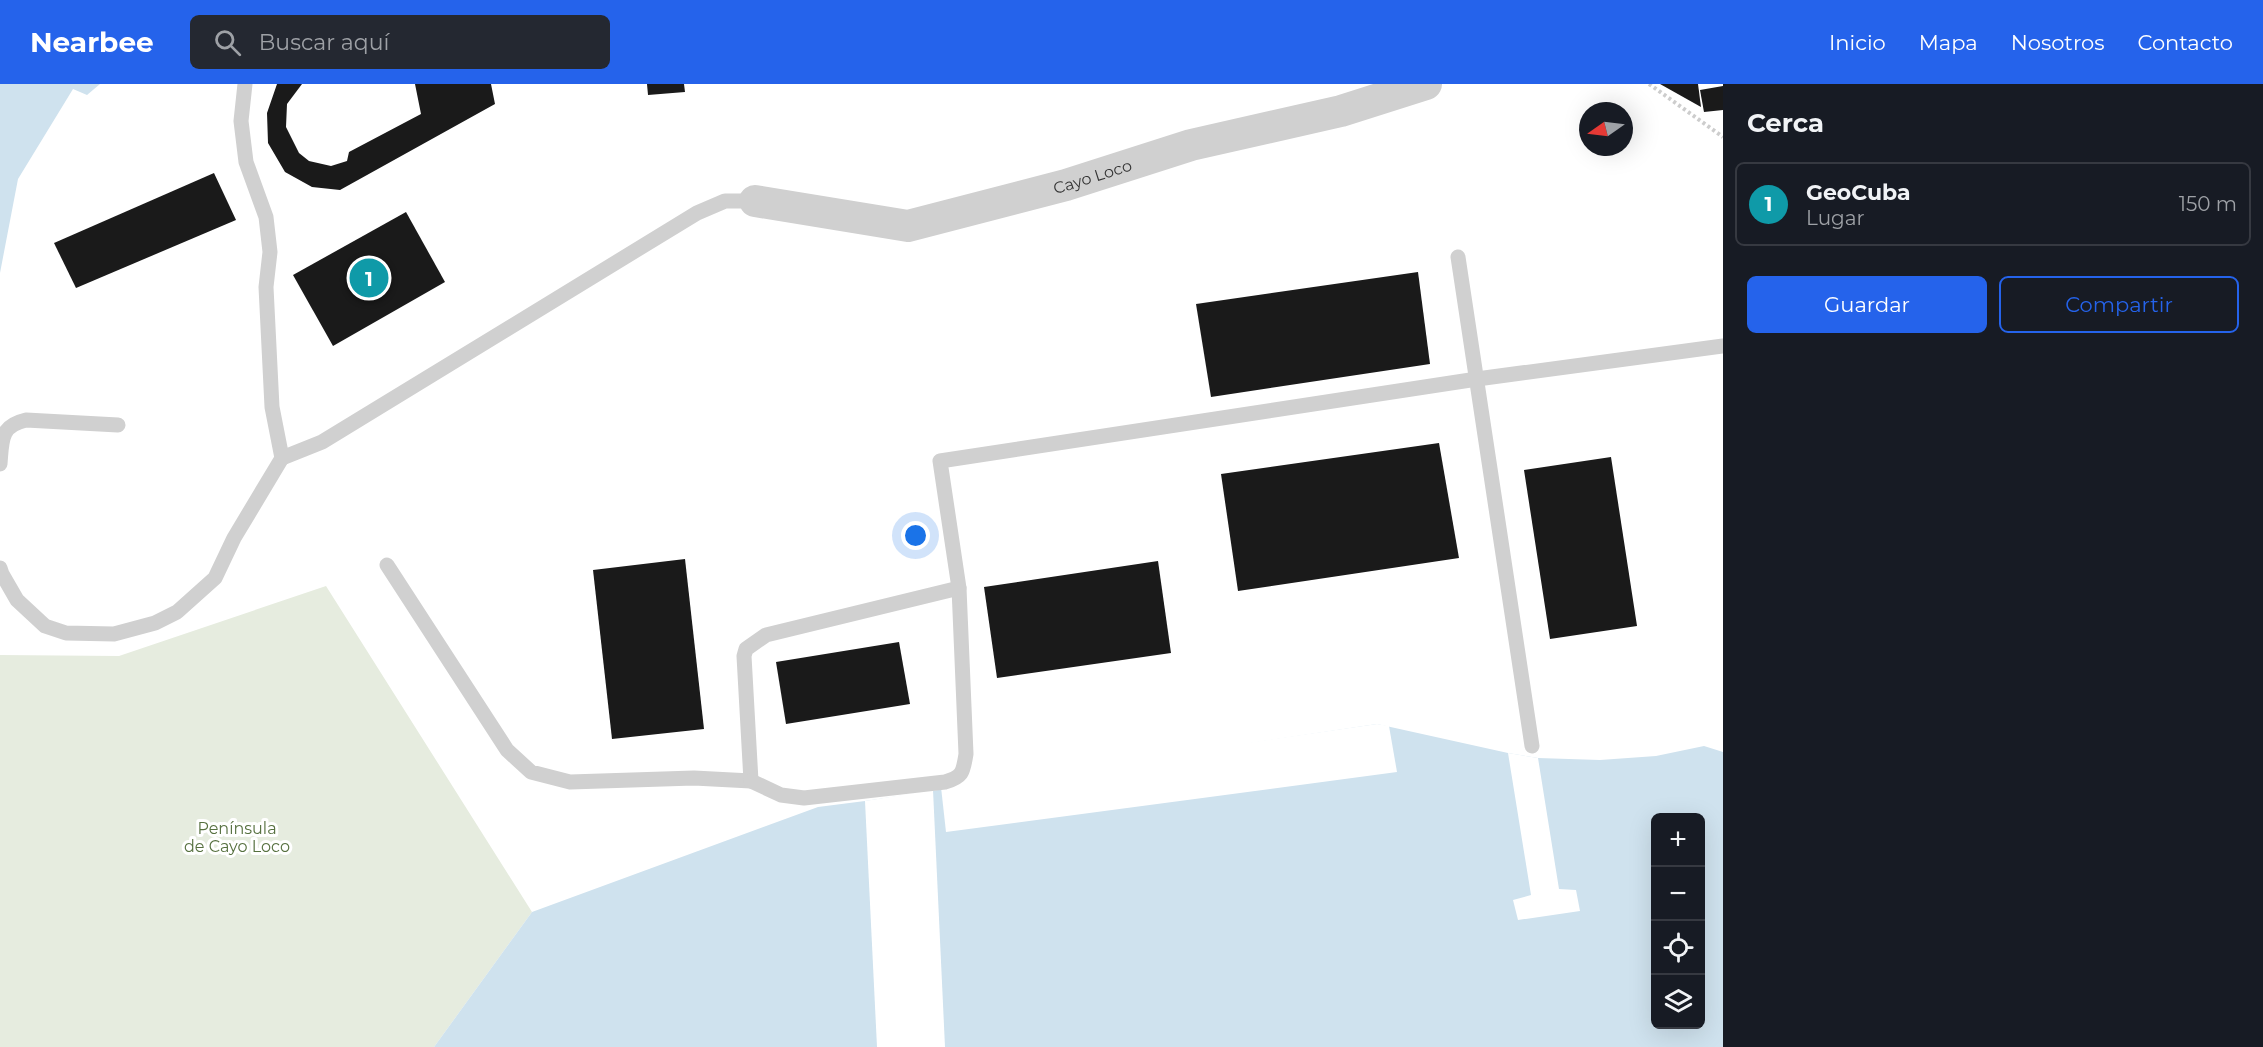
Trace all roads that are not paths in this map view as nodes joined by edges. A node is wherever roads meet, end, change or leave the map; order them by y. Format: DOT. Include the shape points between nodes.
graph roads {
  1 [pos="245,84"];
  2 [pos="1426,84"];
  3 [pos="755,201"];
  4 [pos="1458,257"];
  5 [pos="1723,346"];
  6 [pos="1477,379"];
  7 [pos="118,424"];
  8 [pos="282,458"];
  9 [pos="0,464"];
  10 [pos="387,566"];
  11 [pos="0,568"];
  12 [pos="959,588"];
  13 [pos="1532,746"];
  14 [pos="751,781"];
  1 -- 8 [label="lane" via="241,121 246,162 266,217 270,252 266,287 271,395"];
  2 -- 3 [label="street, Cayo Loco" via="1341,111 1191,145 1066,185 909,226"];
  3 -- 8 [label="lane" via="725,201 697,213 322,442"];
  4 -- 6 [label="lane"];
  5 -- 6 [label="lane"];
  6 -- 12 [label="lane" via="940,461"];
  6 -- 13 [label="lane"];
  7 -- 9 [label="lane" via="26,420 15,423 2,435"];
  8 -- 11 [label="lane" via="215,578 177,612 155,623 114,633 66,633 45,626 17,600"];
  10 -- 14 [label="lane" via="507,750 531,772 570,782 694,778"];
  12 -- 14 [label="lane" via="766,635 746,649"];
  12 -- 14 [label="lane" via="966,754 963,771 956,779 804,798 781,795"];
}
